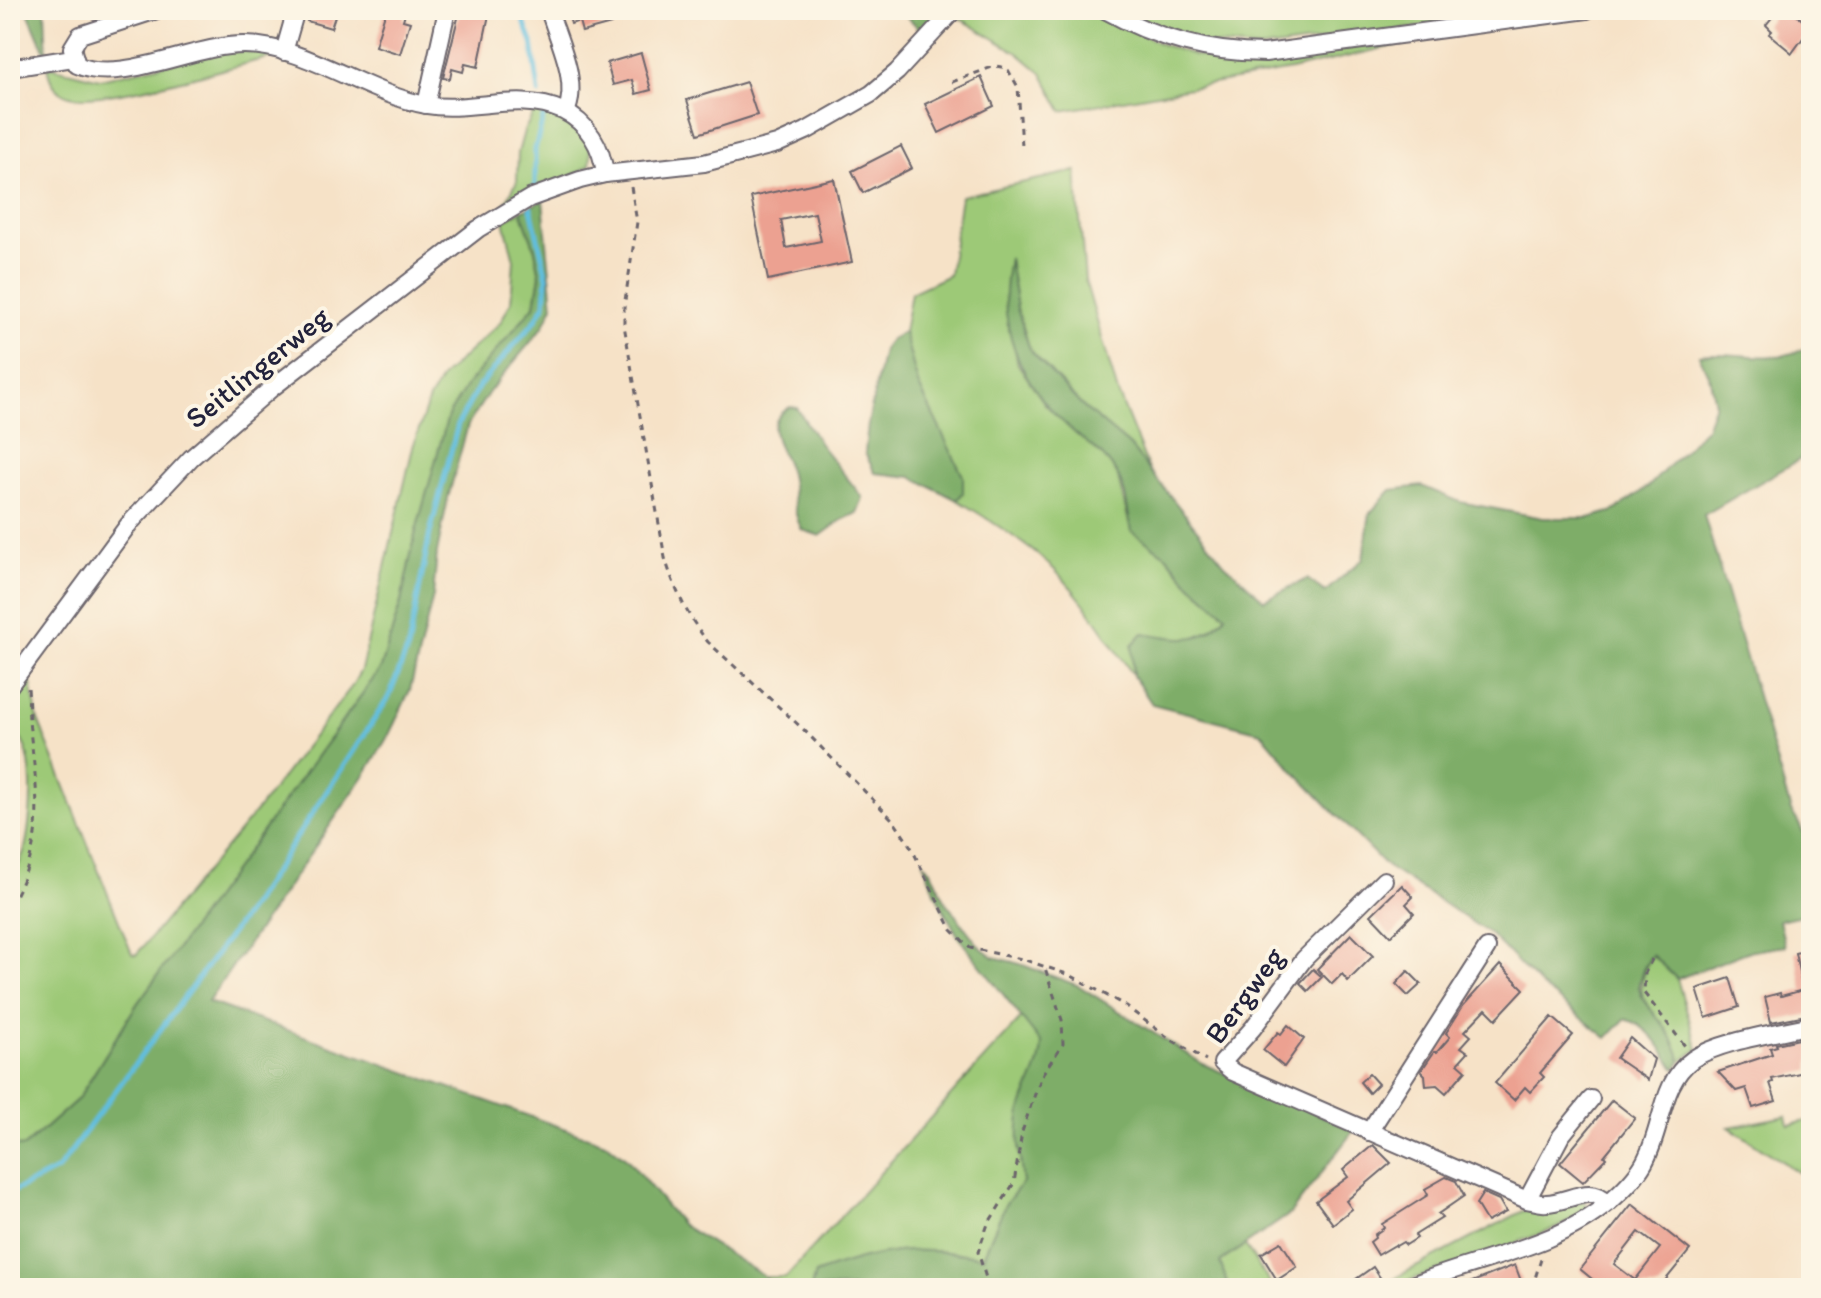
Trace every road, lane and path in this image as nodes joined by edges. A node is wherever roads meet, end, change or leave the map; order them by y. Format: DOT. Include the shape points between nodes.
graph roads {
  1 [pos="157,10"];
  2 [pos="296,10"];
  3 [pos="447,10"];
  4 [pos="549,10"];
  5 [pos="954,10"];
  6 [pos="1105,10"];
  7 [pos="1587,10"];
  8 [pos="284,52"];
  9 [pos="73,58"];
  10 [pos="10,68"];
  11 [pos="952,82"];
  12 [pos="426,105"];
  13 [pos="566,112"];
  14 [pos="1022,146"];
  15 [pos="627,171"];
  16 [pos="605,174"];
  17 [pos="14,679"];
  18 [pos="1384,880"];
  19 [pos="10,905"];
  20 [pos="1487,948"];
  21 [pos="1652,959"];
  22 [pos="1044,966"];
  23 [pos="1811,1025"];
  24 [pos="1693,1060"];
  25 [pos="1222,1063"];
  26 [pos="1591,1099"];
  27 [pos="1369,1132"];
  28 [pos="1527,1200"];
  29 [pos="1608,1203"];
  30 [pos="1539,1241"];
  31 [pos="989,1288"];
  32 [pos="1405,1288"];
  33 [pos="1532,1288"];
  1 -- 9 [label="street" via="80,35"];
  2 -- 8 [label="street"];
  3 -- 12 [label="street"];
  4 -- 13 [label="street" via="570,80"];
  5 -- 15 [label="street, Seitlingerweg" via="871,94 806,131 704,163"];
  6 -- 7 [label="street" via="1151,33 1233,53 1300,50"];
  8 -- 9 [label="street" via="223,46 111,72 91,72"];
  8 -- 12 [label="street" via="381,93"];
  9 -- 10 [label="street"];
  11 -- 14 [label="path" via="995,66 1007,68 1018,87"];
  12 -- 13 [label="street" via="522,101"];
  13 -- 16 [label="street" via="596,142"];
  15 -- 16 [label="street, Seitlingerweg"];
  15 -- 22 [label="path" via="637,222 624,307 626,344 665,558 683,607 708,642 893,820 952,930 970,948"];
  16 -- 17 [label="street, Seitlingerweg" via="530,198 478,229 220,431 129,524"];
  17 -- 19 [label="path" via="25,679 28,688 38,822 32,857"];
  18 -- 25 [label="street, Bergweg" via="1304,959"];
  20 -- 27 [label="street"];
  21 -- 24 [label="path" via="1644,993"];
  22 -- 25 [label="path" via="1103,992 1192,1054"];
  22 -- 31 [label="path" via="1062,1020 1063,1044 1043,1073 1022,1132 1014,1183 988,1224 978,1252"];
  23 -- 24 [label="street"];
  24 -- 29 [label="street" via="1675,1079 1645,1161"];
  25 -- 27 [label="street, Bergweg"];
  26 -- 28 [label="street" via="1561,1136"];
  27 -- 28 [label="street, Bergweg"];
  28 -- 29 [label="street, Bergweg" via="1549,1204 1595,1194"];
  29 -- 30 [label="street"];
  30 -- 32 [label="street"];
  30 -- 33 [label="path" via="1542,1255"];
}
